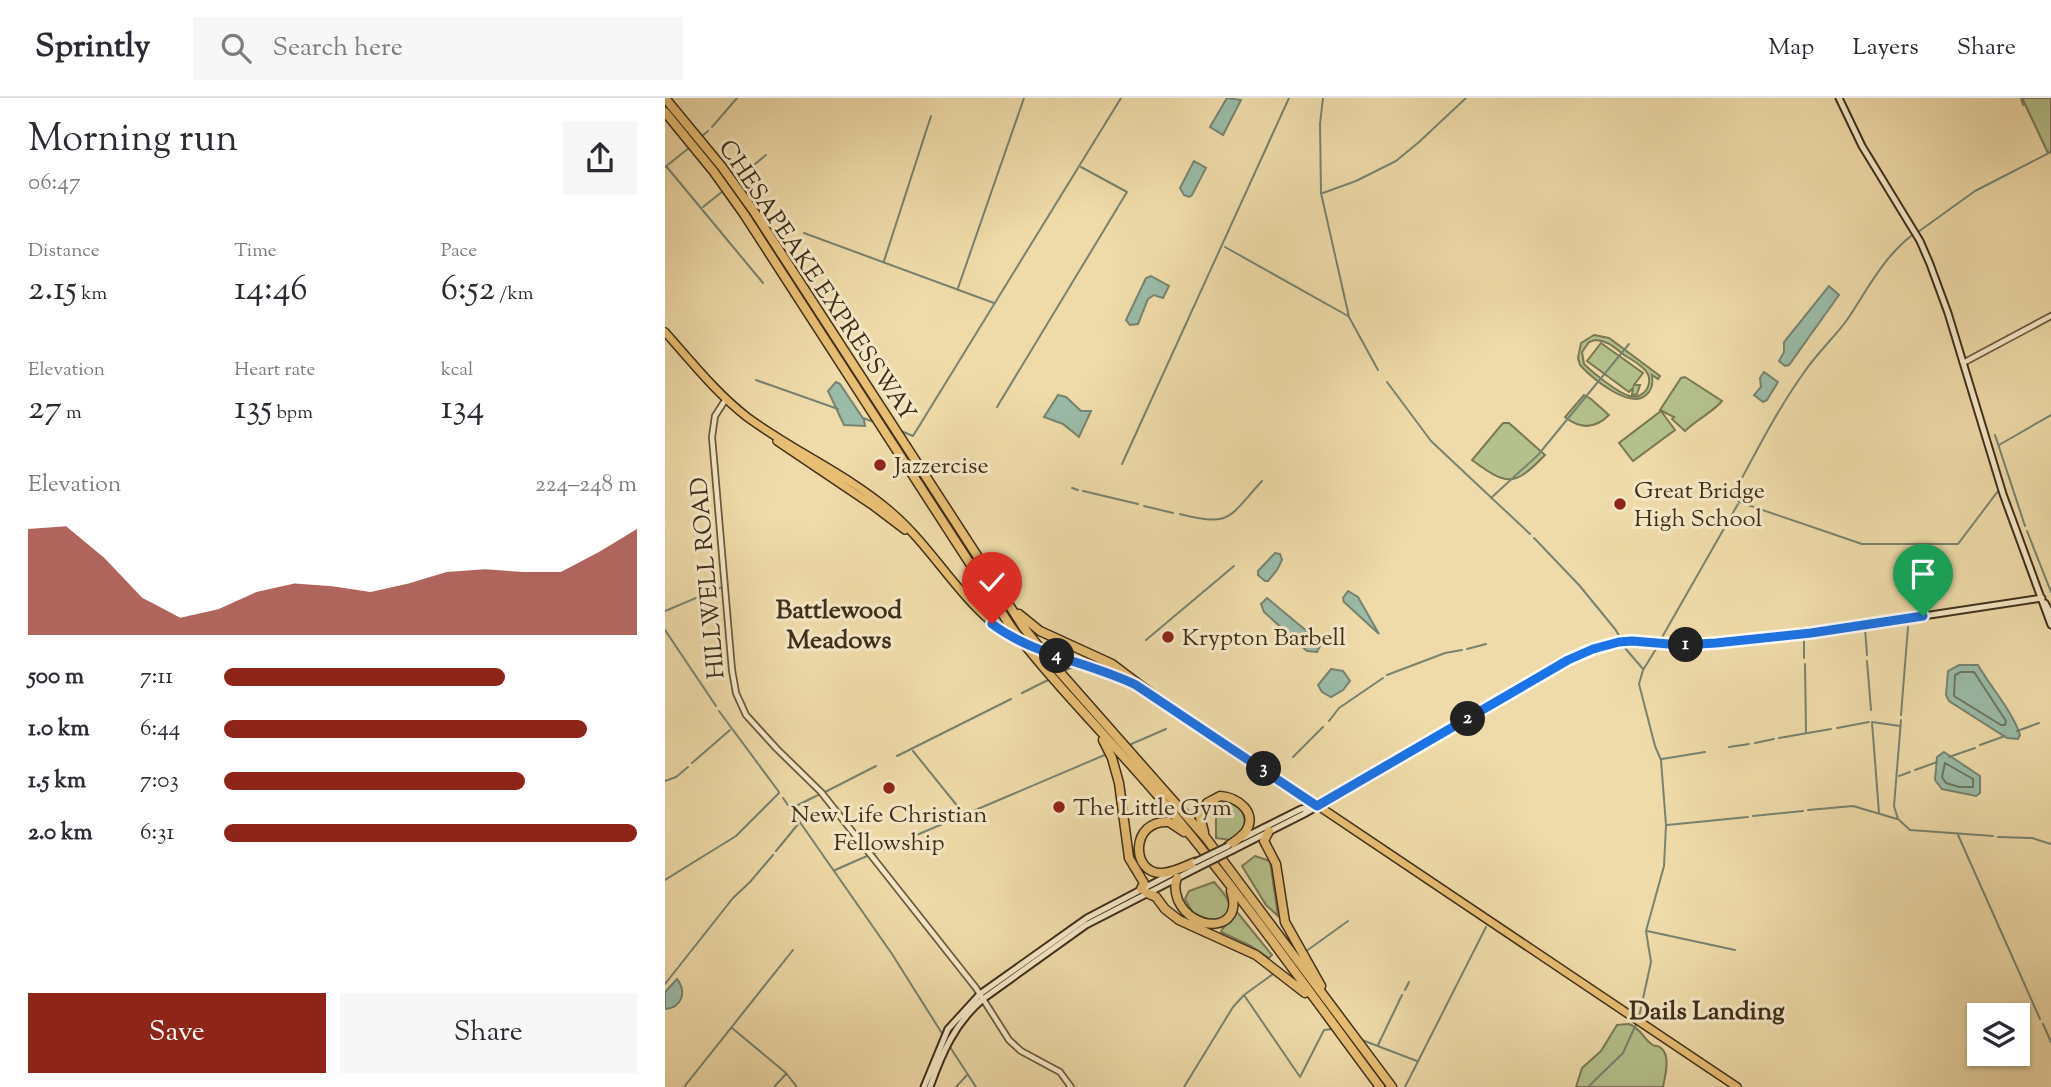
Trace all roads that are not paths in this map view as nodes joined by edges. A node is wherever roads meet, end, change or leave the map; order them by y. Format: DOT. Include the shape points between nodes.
graph roads {
  1 [pos="665,98"];
  2 [pos="1839,98"];
  3 [pos="665,112"];
  4 [pos="2051,316"];
  5 [pos="665,334"];
  6 [pos="1963,363"];
  7 [pos="724,402"];
  8 [pos="1992,433"];
  9 [pos="1987,444"];
  10 [pos="929,552"];
  11 [pos="1002,592"];
  12 [pos="2042,597"];
  13 [pos="2051,614"];
  14 [pos="2051,625"];
  15 [pos="1153,695"];
  16 [pos="1090,720"];
  17 [pos="1317,806"];
  18 [pos="1269,831"];
  19 [pos="1199,846"];
  20 [pos="1230,848"];
  21 [pos="1223,861"];
  22 [pos="1196,865"];
  23 [pos="1177,878"];
  24 [pos="1229,885"];
  25 [pos="1144,891"];
  26 [pos="982,996"];
  27 [pos="1334,1026"];
  28 [pos="1351,1033"];
  29 [pos="923,1087"];
  30 [pos="930,1087"];
  31 [pos="1071,1087"];
  32 [pos="1380,1087"];
  33 [pos="1392,1087"];
  34 [pos="1737,1087"];
  1 -- 11 [label="highway, CHESAPEAKE EXPRESSWAY" via="749,205"];
  2 -- 6 [label="main road" via="1920,241"];
  3 -- 16 [label="highway, CHESAPEAKE EXPRESSWAY" via="744,214 1011,627"];
  4 -- 6 [label="street"];
  5 -- 7 [label="main road"];
  5 -- 10 [label="main road" via="737,409 864,490 901,520"];
  6 -- 9 [label="main road"];
  7 -- 10 [label="main road" via="872,505"];
  7 -- 26 [label="street, HILLWELL ROAD" via="715,416 712,437 732,670 740,704 759,730 821,792"];
  8 -- 9 [label="main road"];
  9 -- 12 [label="main road"];
  10 -- 15 [label="main road, bridge" via="986,617 1013,638 1110,673"];
  11 -- 15 [label="highway" via="1037,629 1112,664"];
  11 -- 21 [label="highway, CHESAPEAKE EXPRESSWAY" via="1049,661"];
  12 -- 13 [label="main road"];
  12 -- 14 [label="main road"];
  12 -- 17 [label="main road" via="1811,633 1699,644 1632,641 1593,649"];
  15 -- 17 [label="main road"];
  16 -- 19 [label="highway, CHESAPEAKE EXPRESSWAY"];
  16 -- 25 [label="highway" via="1114,763 1126,845"];
  17 -- 18 [label="main road"];
  17 -- 20 [label="main road" via="1301,809"];
  17 -- 34 [label="main road"];
  18 -- 20 [label="main road"];
  18 -- 28 [label="highway" via="1264,841 1276,864 1285,922"];
  19 -- 22 [label="highway" via="1180,828 1164,821 1144,831 1139,844 1142,860 1154,872"];
  19 -- 24 [label="highway, CHESAPEAKE EXPRESSWAY"];
  20 -- 21 [label="highway" via="1246,831 1249,818 1240,802 1220,796 1207,803 1200,817 1202,829"];
  20 -- 22 [label="main road, bridge"];
  21 -- 28 [label="highway, CHESAPEAKE EXPRESSWAY"];
  22 -- 23 [label="main road"];
  22 -- 25 [label="main road"];
  23 -- 24 [label="highway" via="1181,906 1205,925 1220,923 1231,913 1234,899"];
  23 -- 25 [label="main road"];
  24 -- 27 [label="highway, CHESAPEAKE EXPRESSWAY"];
  25 -- 26 [label="main road"];
  25 -- 27 [label="highway" via="1179,920 1274,967"];
  26 -- 29 [label="main road" via="948,1029"];
  26 -- 30 [label="main road" via="953,1032"];
  26 -- 31 [label="street, HILLWELL ROAD" via="1015,1046 1057,1070"];
  27 -- 32 [label="highway, CHESAPEAKE EXPRESSWAY"];
  28 -- 33 [label="highway, CHESAPEAKE EXPRESSWAY"];
}
